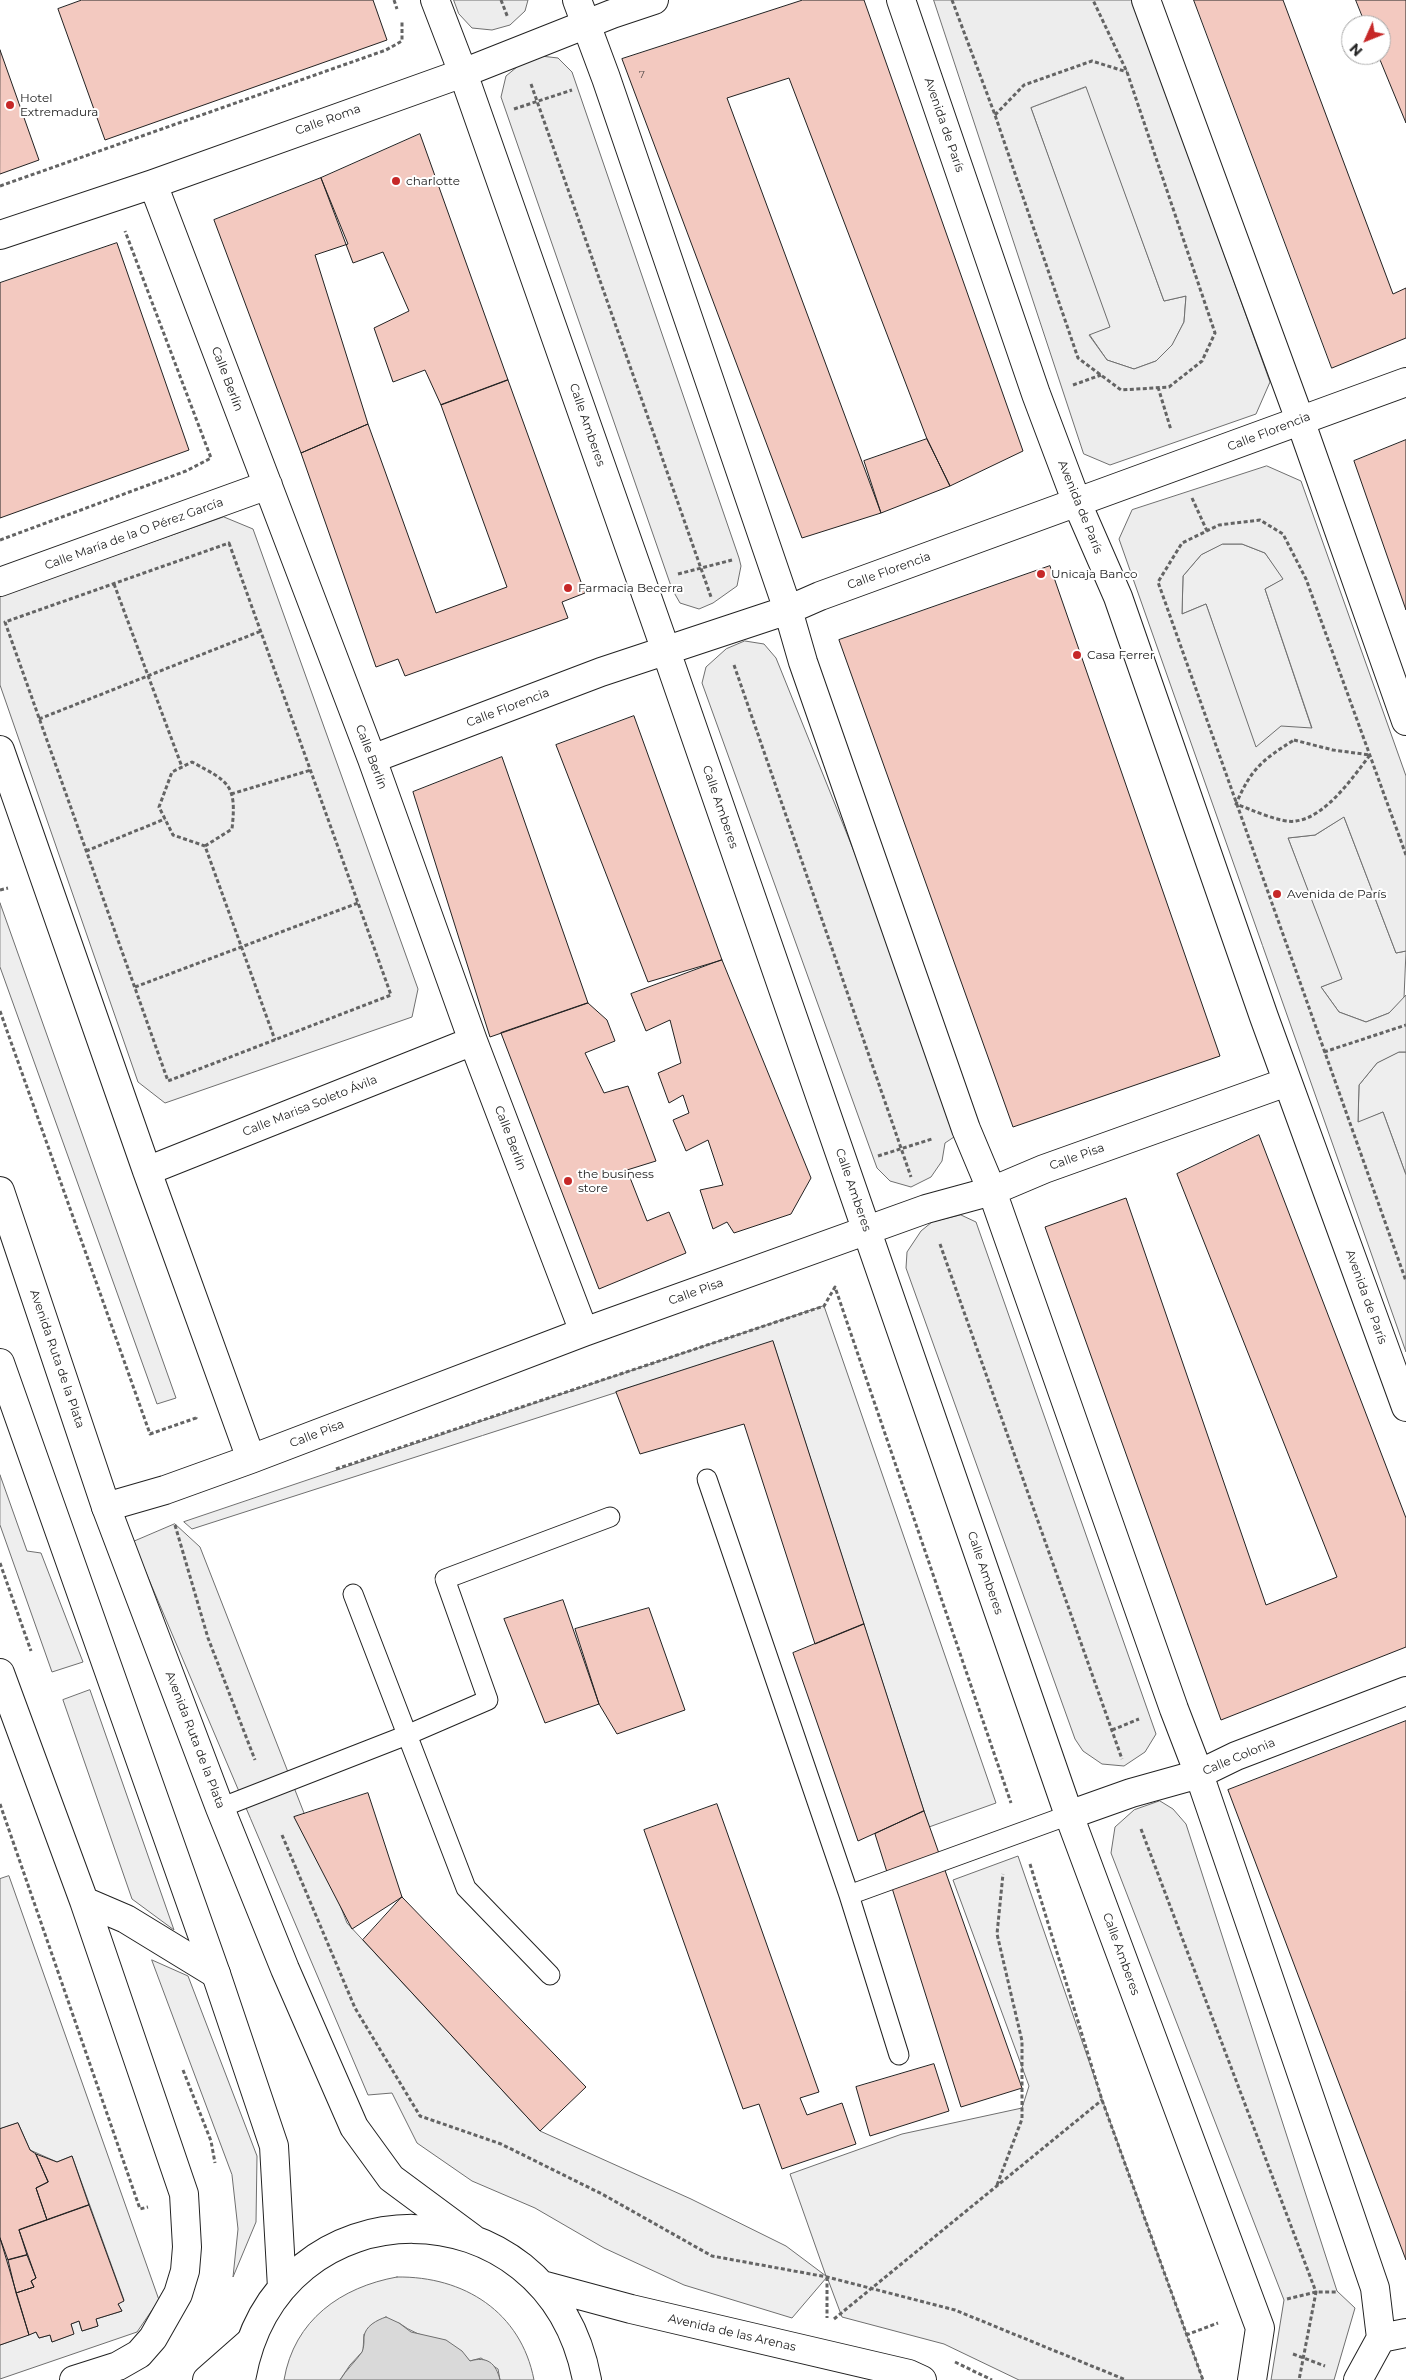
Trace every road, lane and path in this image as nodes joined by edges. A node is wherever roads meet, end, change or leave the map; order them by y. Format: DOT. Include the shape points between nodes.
graph roads {
  1 [pos="394,0"];
  2 [pos="434,0"];
  3 [pos="501,0"];
  4 [pos="654,0"];
  5 [pos="901,0"];
  6 [pos="952,0"];
  7 [pos="1093,0"];
  8 [pos="1146,0"];
  9 [pos="581,12"];
  10 [pos="510,25"];
  11 [pos="1127,72"];
  12 [pos="463,73"];
  13 [pos="529,80"];
  14 [pos="577,88"];
  15 [pos="506,112"];
  16 [pos="995,115"];
  17 [pos="153,184"];
  18 [pos="0,186"];
  19 [pos="124,230"];
  20 [pos="0,236"];
  21 [pos="1101,375"];
  22 [pos="1406,382"];
  23 [pos="1070,386"];
  24 [pos="1158,387"];
  25 [pos="1300,420"];
  26 [pos="1172,433"];
  27 [pos="268,485"];
  28 [pos="1189,491"];
  29 [pos="1077,503"];
  30 [pos="1207,531"];
  31 [pos="0,540"];
  32 [pos="739,558"];
  33 [pos="677,575"];
  34 [pos="0,582"];
  35 [pos="114,584"];
  36 [pos="713,603"];
  37 [pos="788,610"];
  38 [pos="261,631"];
  39 [pos="666,651"];
  40 [pos="732,657"];
  41 [pos="39,719"];
  42 [pos="1406,721"];
  43 [pos="0,750"];
  44 [pos="1370,755"];
  45 [pos="372,760"];
  46 [pos="182,767"];
  47 [pos="311,770"];
  48 [pos="231,794"];
  49 [pos="1236,804"];
  50 [pos="165,819"];
  51 [pos="205,846"];
  52 [pos="86,851"];
  53 [pos="1406,854"];
  54 [pos="6,880"];
  55 [pos="8,888"];
  56 [pos="0,890"];
  57 [pos="12,897"];
  58 [pos="358,903"];
  59 [pos="135,987"];
  60 [pos="0,1011"];
  61 [pos="1406,1024"];
  62 [pos="275,1040"];
  63 [pos="473,1041"];
  64 [pos="1324,1052"];
  65 [pos="1287,1082"];
  66 [pos="966,1129"];
  67 [pos="901,1149"];
  68 [pos="872,1157"];
  69 [pos="147,1172"];
  70 [pos="914,1184"];
  71 [pos="0,1191"];
  72 [pos="992,1191"];
  73 [pos="867,1231"];
  74 [pos="939,1241"];
  75 [pos="1406,1281"];
  76 [pos="584,1332"];
  77 [pos="0,1363"];
  78 [pos="1406,1407"];
  79 [pos="193,1409"];
  80 [pos="251,1459"];
  81 [pos="707,1479"];
  82 [pos="106,1507"];
  83 [pos="610,1517"];
  84 [pos="353,1594"];
  85 [pos="0,1673"];
  86 [pos="1406,1692"];
  87 [pos="1142,1718"];
  88 [pos="1112,1730"];
  89 [pos="407,1735"];
  90 [pos="1124,1766"];
  91 [pos="1198,1774"];
  92 [pos="0,1804"];
  93 [pos="220,1808"];
  94 [pos="1070,1815"];
  95 [pos="1141,1828"];
  96 [pos="282,1835"];
  97 [pos="1013,1836"];
  98 [pos="849,1895"];
  99 [pos="84,1901"];
  100 [pos="216,1974"];
  101 [pos="550,1975"];
  102 [pos="899,2055"];
  103 [pos="1102,2100"];
  104 [pos="996,2186"];
  105 [pos="184,2194"];
  106 [pos="472,2238"];
  107 [pos="542,2285"];
  108 [pos="282,2288"];
  109 [pos="1316,2292"];
  110 [pos="1337,2292"];
  111 [pos="1284,2300"];
  112 [pos="1220,2323"];
  113 [pos="1186,2336"];
  114 [pos="1393,2336"];
  115 [pos="1258,2339"];
  116 [pos="249,2343"];
  117 [pos="798,2348"];
  118 [pos="1304,2358"];
  119 [pos="74,2380"];
  120 [pos="207,2380"];
  121 [pos="241,2380"];
  122 [pos="587,2380"];
  123 [pos="922,2380"];
  124 [pos="1126,2380"];
  125 [pos="1203,2380"];
  126 [pos="1252,2380"];
  127 [pos="1299,2380"];
  128 [pos="1358,2380"];
  1 -- 18 [label="path" via="402,24 402,41 386,50"];
  2 -- 12 [label="street, Calle Amberes"];
  3 -- 10 [label="path"];
  4 -- 9 [label="street, Calle Roma"];
  5 -- 29 [label="street, Avenida de París" via="1036,394"];
  6 -- 16 [label="path"];
  7 -- 11 [label="path"];
  8 -- 25 [label="street"];
  9 -- 12 [label="street, Calle Roma"];
  9 -- 37 [label="street"];
  11 -- 16 [label="path" via="1092,61 1024,85"];
  11 -- 24 [label="path" via="1215,333 1202,361 1170,386"];
  12 -- 17 [label="street, Calle Roma"];
  12 -- 39 [label="street, Calle Amberes"];
  13 -- 36 [label="path"];
  14 -- 15 [label="path"];
  16 -- 21 [label="path" via="1078,358"];
  17 -- 20 [label="street, Calle Roma"];
  17 -- 27 [label="street, Calle Berlín"];
  19 -- 31 [label="path" via="211,458 186,472"];
  21 -- 23 [label="path"];
  21 -- 24 [label="path" via="1121,390"];
  22 -- 25 [label="street, Calle Florencia"];
  24 -- 26 [label="path"];
  25 -- 29 [label="street, Calle Florencia"];
  25 -- 42 [label="street"];
  27 -- 34 [label="street, Calle María de la O Pérez García"];
  27 -- 45 [label="street, Calle Berlín"];
  28 -- 30 [label="path"];
  29 -- 37 [label="street, Calle Florencia" via="829,592"];
  29 -- 65 [label="street, Avenida de París" via="1118,597"];
  30 -- 44 [label="path" via="1219,525 1260,520 1283,534 1306,579"];
  30 -- 49 [label="path" via="1182,543 1158,582"];
  32 -- 33 [label="path"];
  35 -- 38 [label="path" via="229,543"];
  35 -- 41 [label="path" via="5,622"];
  35 -- 46 [label="path"];
  37 -- 39 [label="street, Calle Florencia"];
  37 -- 66 [label="street" via="803,662"];
  38 -- 41 [label="path"];
  38 -- 47 [label="path"];
  39 -- 45 [label="street, Calle Florencia" via="601,672"];
  39 -- 73 [label="street, Calle Amberes"];
  40 -- 67 [label="path"];
  41 -- 52 [label="path"];
  43 -- 69 [label="street"];
  44 -- 49 [label="path" via="1345,788 1322,810 1295,822 1262,815"];
  44 -- 49 [label="path" via="1294,740 1266,757 1246,780"];
  44 -- 53 [label="path"];
  45 -- 63 [label="street, Calle Berlín"];
  46 -- 48 [label="path" via="192,762 225,780"];
  46 -- 50 [label="path" via="172,772 159,807"];
  47 -- 48 [label="path"];
  47 -- 58 [label="path"];
  48 -- 51 [label="path" via="235,803 232,829"];
  49 -- 64 [label="path"];
  50 -- 51 [label="path" via="173,835"];
  50 -- 52 [label="path"];
  51 -- 62 [label="path"];
  52 -- 59 [label="path"];
  54 -- 55 [label="path"];
  55 -- 56 [label="path"];
  55 -- 57 [label="path"];
  58 -- 59 [label="path"];
  58 -- 62 [label="path" via="392,995"];
  59 -- 62 [label="path" via="168,1081"];
  60 -- 79 [label="path" via="150,1434 196,1418"];
  61 -- 64 [label="path"];
  63 -- 69 [label="street, Calle Marisa Soleto Ávila"];
  63 -- 76 [label="street, Calle Berlín"];
  64 -- 75 [label="path"];
  65 -- 72 [label="street, Calle Pisa" via="1044,1169"];
  65 -- 78 [label="street, Avenida de París"];
  66 -- 67 [label="path"];
  66 -- 72 [label="street"];
  67 -- 68 [label="path"];
  67 -- 70 [label="path"];
  69 -- 80 [label="street"];
  71 -- 82 [label="street, Avenida Ruta de la Plata"];
  72 -- 73 [label="street, Calle Pisa" via="926,1209"];
  72 -- 91 [label="street"];
  73 -- 76 [label="street, Calle Pisa"];
  73 -- 94 [label="street, Calle Amberes"];
  74 -- 88 [label="path"];
  76 -- 80 [label="street, Calle Pisa"];
  77 -- 100 [label="street"];
  80 -- 82 [label="street, Calle Pisa"];
  81 -- 98 [label="lane"];
  82 -- 93 [label="street, Avenida Ruta de la Plata"];
  83 -- 89 [label="lane" via="445,1579 488,1700"];
  84 -- 89 [label="lane"];
  85 -- 99 [label="street"];
  86 -- 91 [label="street, Calle Colonia" via="1236,1756"];
  87 -- 88 [label="path"];
  88 -- 90 [label="path"];
  89 -- 93 [label="lane"];
  89 -- 101 [label="lane" via="466,1888"];
  91 -- 94 [label="street, Calle Colonia"];
  91 -- 114 [label="street"];
  92 -- 105 [label="path" via="140,2209"];
  93 -- 106 [label="street, Avenida Ruta de la Plata" via="284,1969 354,2127 391,2178"];
  94 -- 97 [label="lane"];
  94 -- 115 [label="street, Calle Amberes" via="1260,2328"];
  95 -- 109 [label="path"];
  96 -- 124 [label="path" via="355,2008 420,2116 501,2144 602,2194 712,2256 827,2277 955,2310"];
  97 -- 98 [label="lane"];
  97 -- 103 [label="path"];
  97 -- 104 [label="path" via="997,1934 1022,2041 1022,2119"];
  98 -- 102 [label="lane"];
  99 -- 100 [label="street" via="126,1919"];
  99 -- 105 [label="street"];
  100 -- 108 [label="street" via="274,2146"];
  103 -- 104 [label="path"];
  103 -- 113 [label="path"];
  104 -- 117 [label="path"];
  105 -- 119 [label="street" via="185,2271 178,2294 153,2338 139,2354 118,2366"];
  106 -- 107 [label="street" via="510,2257"];
  106 -- 108 [label="street" via="411,2228 369,2234 318,2256"];
  107 -- 117 [label="street, Avenida de las Arenas"];
  107 -- 122 [label="street" via="567,2319 576,2338"];
  108 -- 116 [label="street" via="258,2323"];
  109 -- 110 [label="path"];
  109 -- 111 [label="path"];
  109 -- 118 [label="path"];
  112 -- 113 [label="path"];
  113 -- 125 [label="path"];
  114 -- 128 [label="street"];
  115 -- 118 [label="path"];
  115 -- 126 [label="street, Calle Amberes"];
  116 -- 120 [label="street"];
  116 -- 121 [label="street"];
  117 -- 123 [label="street, Avenida de las Arenas" via="909,2374"];
  118 -- 127 [label="path"];
  118 -- 128 [label="path"];
}
